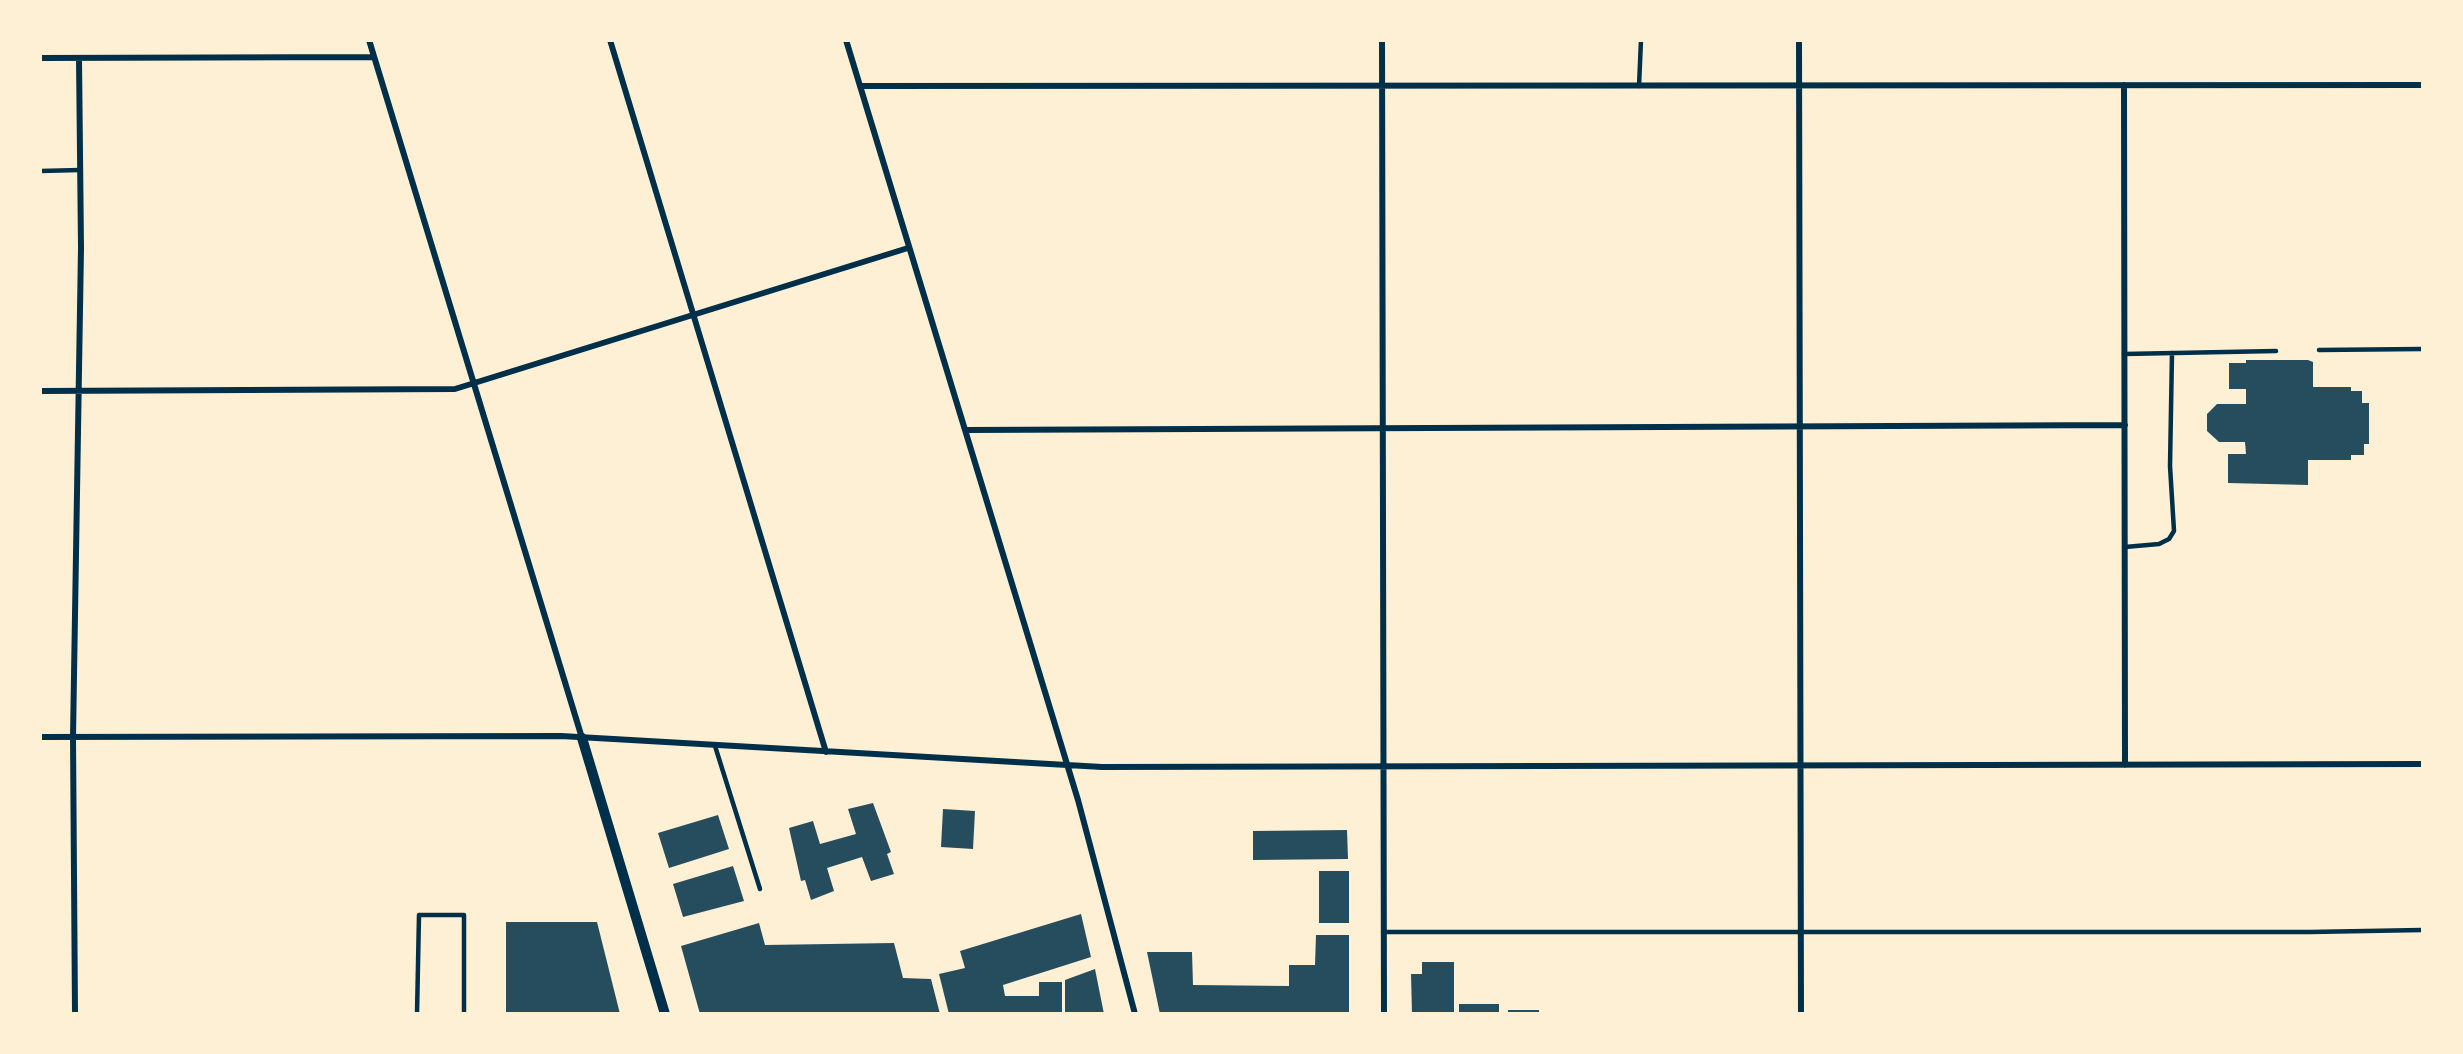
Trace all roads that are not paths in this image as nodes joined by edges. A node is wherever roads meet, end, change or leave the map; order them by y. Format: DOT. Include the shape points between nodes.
graph roads {
  1 [pos="369,40"];
  2 [pos="610,40"];
  3 [pos="846,40"];
  4 [pos="1382,40"];
  5 [pos="1641,40"];
  6 [pos="1799,40"];
  7 [pos="374,57"];
  8 [pos="40,58"];
  9 [pos="79,58"];
  10 [pos="2124,85"];
  11 [pos="2422,85"];
  12 [pos="860,86"];
  13 [pos="1382,86"];
  14 [pos="1639,86"];
  15 [pos="1800,86"];
  16 [pos="80,170"];
  17 [pos="40,171"];
  18 [pos="908,248"];
  19 [pos="694,314"];
  20 [pos="2422,349"];
  21 [pos="2276,351"];
  22 [pos="2319,351"];
  23 [pos="2172,353"];
  24 [pos="2124,354"];
  25 [pos="473,383"];
  26 [pos="40,391"];
  27 [pos="77,391"];
  28 [pos="2125,425"];
  29 [pos="1800,426"];
  30 [pos="1382,428"];
  31 [pos="967,430"];
  32 [pos="2126,548"];
  33 [pos="40,737"];
  34 [pos="73,737"];
  35 [pos="582,738"];
  36 [pos="715,746"];
  37 [pos="826,752"];
  38 [pos="1066,764"];
  39 [pos="2422,764"];
  40 [pos="2125,765"];
  41 [pos="1383,766"];
  42 [pos="1800,766"];
  43 [pos="760,890"];
  44 [pos="2422,930"];
  45 [pos="1383,932"];
  46 [pos="1801,933"];
  47 [pos="75,1014"];
  48 [pos="417,1014"];
  49 [pos="464,1014"];
  50 [pos="664,1014"];
  51 [pos="1135,1014"];
  52 [pos="1384,1014"];
  53 [pos="1801,1014"];
  1 -- 7 [label="street"];
  2 -- 19 [label="street"];
  3 -- 12 [label="street"];
  4 -- 13 [label="street"];
  5 -- 14 [label="lane"];
  6 -- 15 [label="street"];
  7 -- 9 [label="street"];
  7 -- 25 [label="street"];
  8 -- 9 [label="street"];
  9 -- 16 [label="street"];
  10 -- 11 [label="street"];
  10 -- 15 [label="street"];
  10 -- 24 [label="street"];
  12 -- 13 [label="street"];
  12 -- 18 [label="street"];
  13 -- 14 [label="street"];
  13 -- 30 [label="street"];
  14 -- 15 [label="street"];
  15 -- 29 [label="street"];
  16 -- 17 [label="lane"];
  16 -- 27 [label="street"];
  18 -- 19 [label="street"];
  18 -- 31 [label="street"];
  19 -- 25 [label="street"];
  19 -- 37 [label="street"];
  20 -- 22 [label="lane"];
  21 -- 23 [label="lane"];
  23 -- 24 [label="lane"];
  23 -- 32 [label="lane" via="2170,466 2174,531 2159,544"];
  24 -- 28 [label="street"];
  25 -- 27 [label="street" via="433,391"];
  25 -- 35 [label="street"];
  26 -- 27 [label="street"];
  27 -- 34 [label="street"];
  28 -- 29 [label="street"];
  28 -- 32 [label="street"];
  29 -- 30 [label="street"];
  29 -- 42 [label="street"];
  30 -- 31 [label="street"];
  30 -- 41 [label="street"];
  31 -- 38 [label="street"];
  32 -- 40 [label="street"];
  33 -- 34 [label="street"];
  34 -- 35 [label="street"];
  34 -- 47 [label="street"];
  35 -- 36 [label="street"];
  35 -- 50 [label="street"];
  36 -- 37 [label="street"];
  36 -- 43 [label="lane"];
  37 -- 38 [label="street"];
  38 -- 41 [label="street"];
  38 -- 51 [label="street" via="1101,878"];
  39 -- 40 [label="street"];
  40 -- 42 [label="street"];
  41 -- 42 [label="street"];
  41 -- 45 [label="street"];
  42 -- 46 [label="street"];
  44 -- 46 [label="lane"];
  45 -- 46 [label="lane"];
  45 -- 52 [label="street"];
  46 -- 53 [label="street"];
  48 -- 49 [label="lane" via="419,915 464,915"];
}
